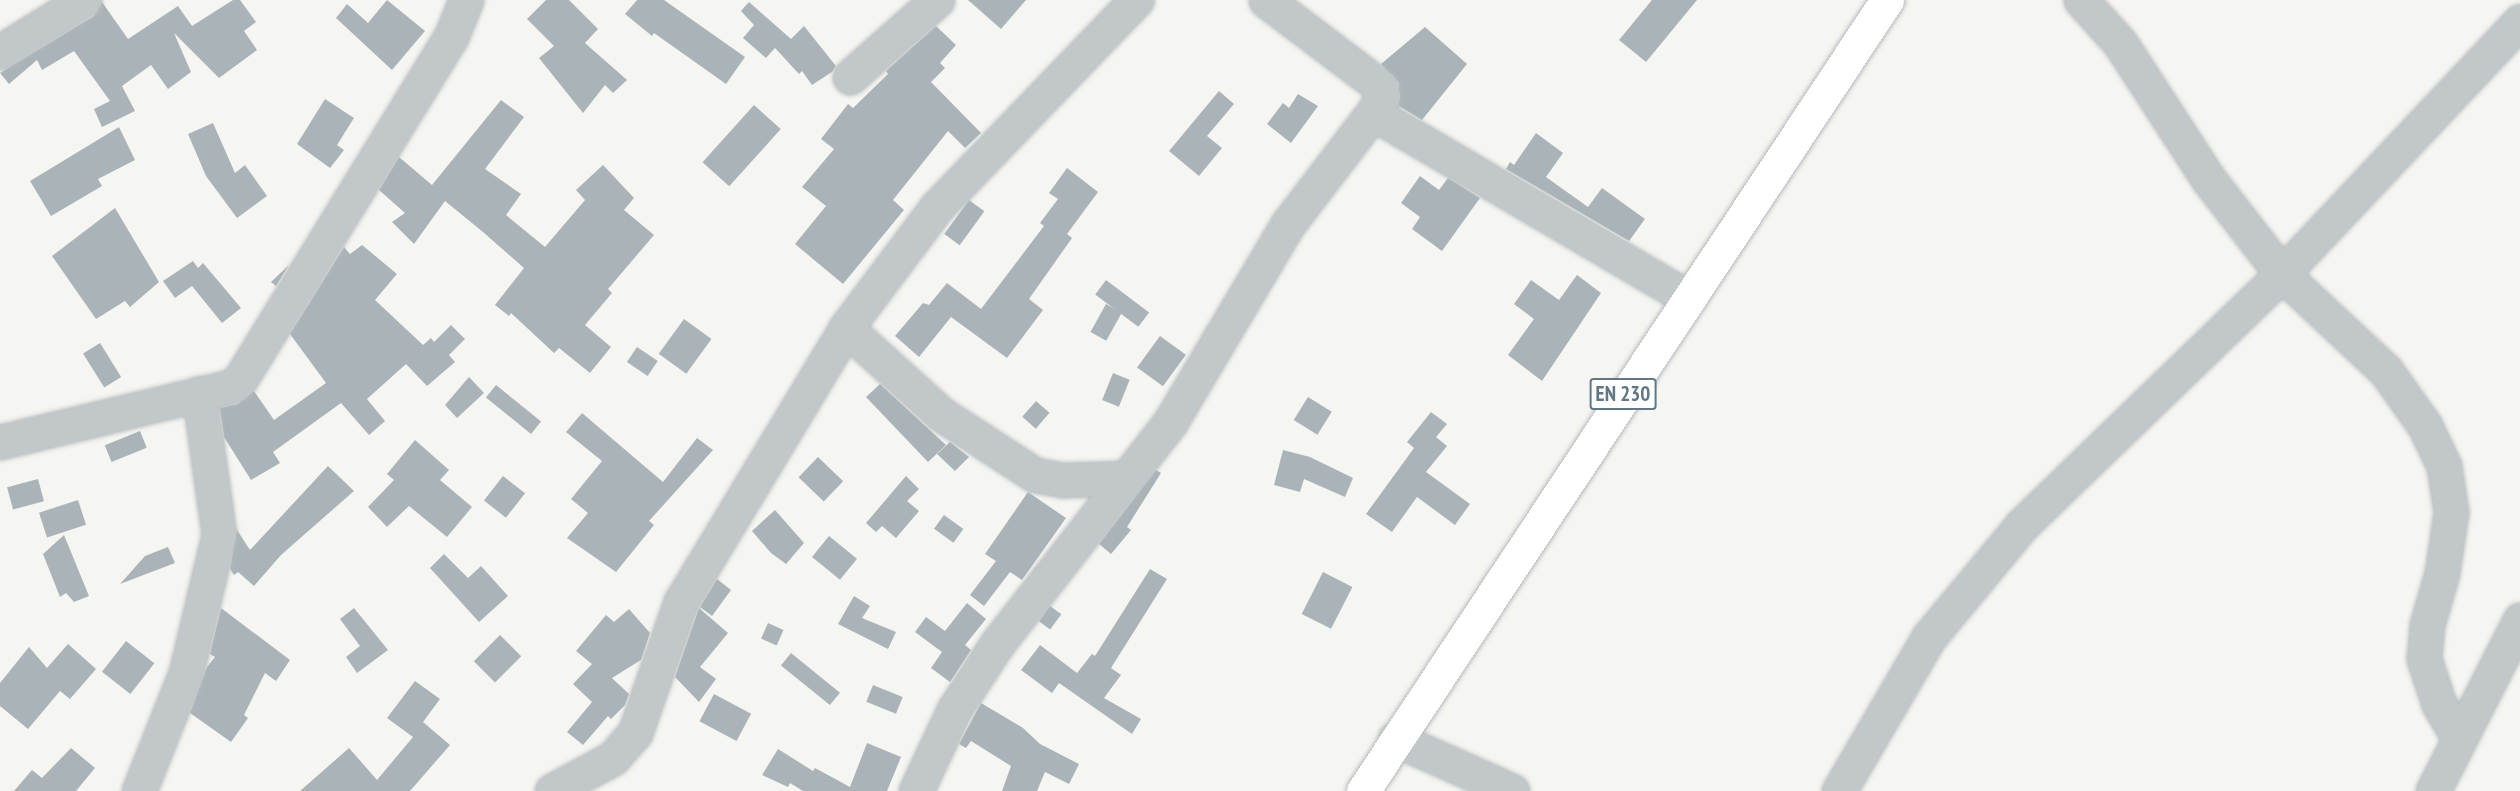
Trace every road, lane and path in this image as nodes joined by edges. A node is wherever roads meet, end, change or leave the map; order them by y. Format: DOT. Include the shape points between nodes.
graph roads {
  1 [pos="84,0"];
  2 [pos="466,0"];
  3 [pos="937,0"];
  4 [pos="1136,0"];
  5 [pos="1266,0"];
  6 [pos="1887,0"];
  7 [pos="2082,0"];
  8 [pos="2520,21"];
  9 [pos="0,52"];
  10 [pos="850,77"];
  11 [pos="1373,113"];
  12 [pos="2282,274"];
  13 [pos="1687,297"];
  14 [pos="846,328"];
  15 [pos="199,393"];
  16 [pos="0,442"];
  17 [pos="1127,478"];
  18 [pos="2520,620"];
  19 [pos="2459,738"];
  20 [pos="1395,740"];
  21 [pos="140,791"];
  22 [pos="552,791"];
  23 [pos="916,791"];
  24 [pos="1363,791"];
  25 [pos="1512,791"];
  26 [pos="1839,791"];
  27 [pos="2433,791"];
  1 -- 9 [label="street"];
  2 -- 15 [label="street" via="451,37 252,366 233,386"];
  3 -- 10 [label="street"];
  4 -- 14 [label="street" via="936,208"];
  5 -- 11 [label="street" via="1381,87 1383,96"];
  6 -- 13 [label="main road, EN 230"];
  7 -- 12 [label="street" via="2120,43 2209,180"];
  8 -- 12 [label="street"];
  11 -- 13 [label="street"];
  11 -- 17 [label="street" via="1288,224 1171,421"];
  12 -- 19 [label="street" via="2386,371 2426,426 2444,466 2451,512 2442,573 2427,625 2424,659 2439,704"];
  12 -- 26 [label="street" via="2021,526 1929,637"];
  13 -- 20 [label="main road, EN 230"];
  14 -- 17 [label="street" via="941,414 1035,475 1062,480"];
  14 -- 22 [label="street" via="681,602 635,733 613,758"];
  15 -- 16 [label="street"];
  15 -- 21 [label="street" via="219,535 186,673"];
  17 -- 23 [label="street" via="997,644 954,710"];
  18 -- 19 [label="street"];
  19 -- 27 [label="street"];
  20 -- 24 [label="main road, EN 230"];
  20 -- 25 [label="street"];
}
